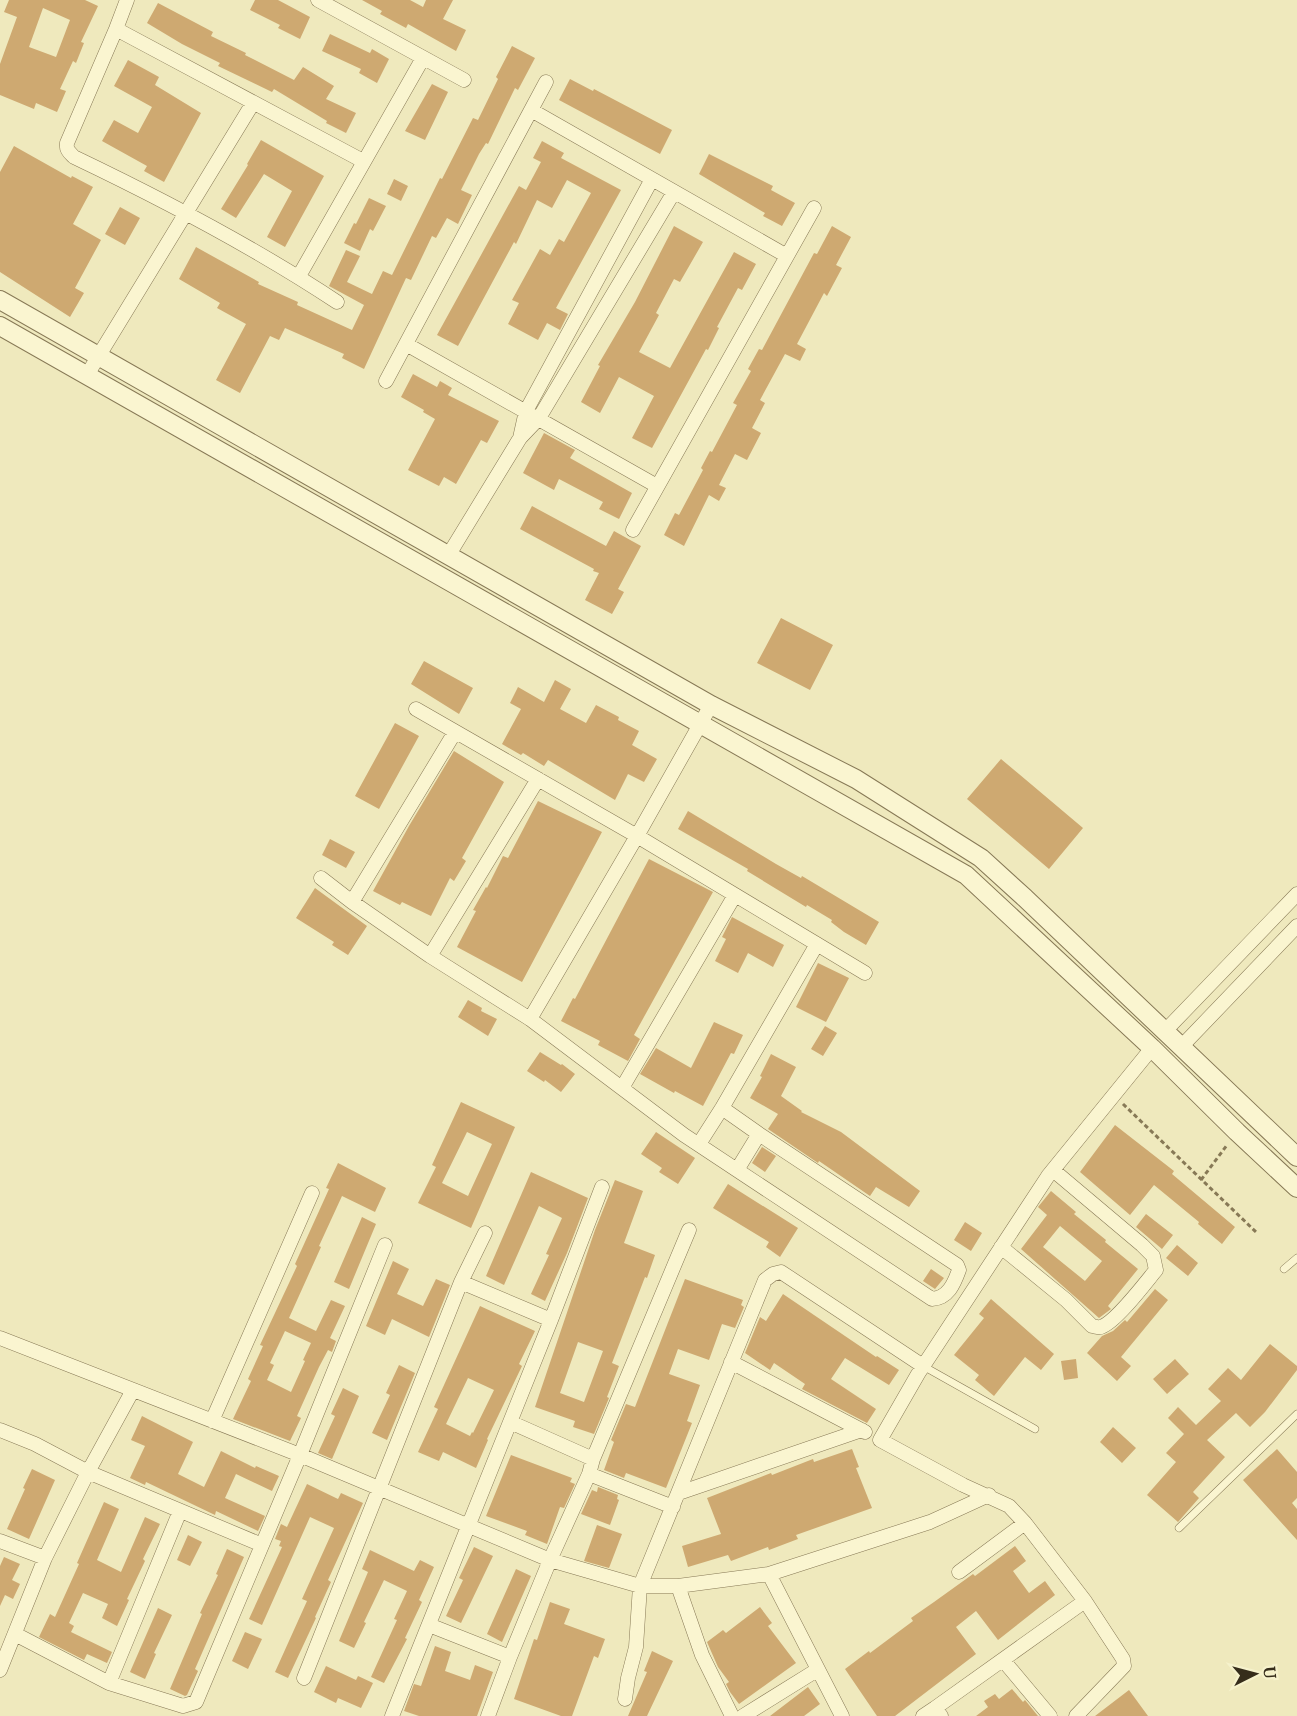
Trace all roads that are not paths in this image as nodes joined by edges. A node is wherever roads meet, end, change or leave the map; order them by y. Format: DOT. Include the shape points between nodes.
graph roads {
  1 [pos="127,0"];
  2 [pos="318,0"];
  3 [pos="116,29"];
  4 [pos="423,58"];
  5 [pos="464,80"];
  6 [pos="546,82"];
  7 [pos="254,103"];
  8 [pos="531,110"];
  9 [pos="363,161"];
  10 [pos="652,179"];
  11 [pos="674,192"];
  12 [pos="814,208"];
  13 [pos="186,214"];
  14 [pos="626,231"];
  15 [pos="644,244"];
  16 [pos="787,256"];
  17 [pos="298,276"];
  18 [pos="0,300"];
  19 [pos="337,302"];
  20 [pos="574,321"];
  21 [pos="0,326"];
  22 [pos="591,332"];
  23 [pos="406,344"];
  24 [pos="98,357"];
  25 [pos="87,375"];
  26 [pos="386,381"];
  27 [pos="526,411"];
  28 [pos="539,418"];
  29 [pos="520,438"];
  30 [pos="657,486"];
  31 [pos="633,530"];
  32 [pos="448,556"];
  33 [pos="711,705"];
  34 [pos="416,709"];
  35 [pos="699,723"];
  36 [pos="455,732"];
  37 [pos="538,779"];
  38 [pos="637,836"];
  39 [pos="321,878"];
  40 [pos="1297,894"];
  41 [pos="735,895"];
  42 [pos="352,902"];
  43 [pos="1297,926"];
  44 [pos="817,944"];
  45 [pos="430,956"];
  46 [pos="865,973"];
  47 [pos="530,1019"];
  48 [pos="1166,1030"];
  49 [pos="1181,1047"];
  50 [pos="1152,1048"];
  51 [pos="1168,1064"];
  52 [pos="622,1088"];
  53 [pos="722,1108"];
  54 [pos="759,1134"];
  55 [pos="699,1144"];
  56 [pos="1297,1158"];
  57 [pos="737,1170"];
  58 [pos="1053,1170"];
  59 [pos="602,1187"];
  60 [pos="1297,1188"];
  61 [pos="312,1192"];
  62 [pos="689,1230"];
  63 [pos="485,1233"];
  64 [pos="385,1245"];
  65 [pos="1001,1247"];
  66 [pos="1297,1258"];
  67 [pos="1284,1269"];
  68 [pos="461,1282"];
  69 [pos="551,1320"];
  70 [pos="0,1338"];
  71 [pos="730,1362"];
  72 [pos="923,1366"];
  73 [pos="133,1390"];
  74 [pos="1297,1414"];
  75 [pos="212,1421"];
  76 [pos="510,1422"];
  77 [pos="1035,1429"];
  78 [pos="0,1430"];
  79 [pos="862,1430"];
  80 [pos="880,1440"];
  81 [pos="300,1455"];
  82 [pos="592,1459"];
  83 [pos="88,1472"];
  84 [pos="589,1474"];
  85 [pos="379,1488"];
  86 [pos="679,1493"];
  87 [pos="989,1495"];
  88 [pos="673,1507"];
  89 [pos="180,1511"];
  90 [pos="1025,1523"];
  91 [pos="468,1526"];
  92 [pos="1179,1528"];
  93 [pos="0,1541"];
  94 [pos="262,1545"];
  95 [pos="45,1558"];
  96 [pos="550,1560"];
  97 [pos="959,1572"];
  98 [pos="769,1574"];
  99 [pos="640,1586"];
  100 [pos="678,1586"];
  101 [pos="1085,1601"];
  102 [pos="429,1625"];
  103 [pos="15,1634"];
  104 [pos="510,1657"];
  105 [pos="1003,1660"];
  106 [pos="0,1670"];
  107 [pos="817,1670"];
  108 [pos="304,1678"];
  109 [pos="109,1683"];
  110 [pos="625,1699"];
  111 [pos="938,1712"];
  112 [pos="392,1716"];
  113 [pos="488,1716"];
  114 [pos="732,1716"];
  115 [pos="743,1716"];
  116 [pos="842,1716"];
  117 [pos="923,1716"];
  118 [pos="1050,1716"];
  119 [pos="1076,1716"];
  1 -- 3 [label="street"];
  2 -- 4 [label="street"];
  3 -- 7 [label="street"];
  3 -- 13 [label="street" via="66,148 74,157"];
  4 -- 5 [label="street"];
  4 -- 9 [label="street"];
  6 -- 8 [label="street"];
  7 -- 9 [label="street"];
  7 -- 13 [label="street"];
  8 -- 10 [label="street"];
  8 -- 23 [label="street"];
  9 -- 17 [label="street"];
  10 -- 11 [label="street"];
  10 -- 14 [label="street"];
  11 -- 15 [label="street"];
  11 -- 16 [label="street"];
  12 -- 16 [label="street"];
  13 -- 17 [label="street"];
  13 -- 24 [label="street"];
  14 -- 15 [label="street"];
  14 -- 20 [label="street"];
  15 -- 22 [label="street"];
  16 -- 30 [label="street"];
  17 -- 19 [label="street"];
  18 -- 24 [label="street"];
  20 -- 22 [label="street"];
  20 -- 27 [label="street"];
  21 -- 25 [label="street"];
  22 -- 28 [label="street"];
  23 -- 26 [label="street"];
  23 -- 27 [label="street"];
  24 -- 25 [label="street"];
  24 -- 32 [label="street"];
  25 -- 35 [label="street"];
  27 -- 28 [label="street"];
  27 -- 29 [label="street"];
  28 -- 29 [label="street"];
  28 -- 30 [label="street"];
  29 -- 32 [label="street"];
  30 -- 31 [label="street"];
  32 -- 33 [label="street"];
  33 -- 35 [label="street"];
  33 -- 48 [label="street" via="856,779 981,858"];
  34 -- 36 [label="street"];
  35 -- 38 [label="street"];
  35 -- 50 [label="street" via="966,875"];
  36 -- 37 [label="street"];
  36 -- 42 [label="street"];
  37 -- 38 [label="street"];
  37 -- 45 [label="street"];
  38 -- 41 [label="street"];
  38 -- 47 [label="street"];
  39 -- 42 [label="street"];
  40 -- 48 [label="street"];
  41 -- 44 [label="street"];
  41 -- 52 [label="street"];
  42 -- 45 [label="street"];
  43 -- 49 [label="street"];
  44 -- 46 [label="street"];
  44 -- 53 [label="street"];
  45 -- 47 [label="street"];
  47 -- 52 [label="street"];
  48 -- 49 [label="street"];
  48 -- 50 [label="street"];
  49 -- 51 [label="street"];
  49 -- 56 [label="street"];
  50 -- 51 [label="street"];
  50 -- 58 [label="street"];
  51 -- 60 [label="street"];
  52 -- 55 [label="street"];
  53 -- 54 [label="street"];
  53 -- 55 [label="street"];
  54 -- 57 [label="street"];
  54 -- 57 [label="street" via="957,1265 959,1270 948,1293 932,1299"];
  55 -- 57 [label="street"];
  58 -- 65 [label="street"];
  58 -- 65 [label="street" via="1142,1245 1153,1256 1156,1270 1126,1306 1097,1327"];
  59 -- 69 [label="street"];
  61 -- 75 [label="street"];
  62 -- 82 [label="street"];
  63 -- 68 [label="street"];
  64 -- 81 [label="street"];
  65 -- 72 [label="street"];
  66 -- 67 [label="lane"];
  68 -- 69 [label="street"];
  68 -- 85 [label="street"];
  69 -- 76 [label="street"];
  70 -- 73 [label="street"];
  71 -- 72 [label="street" via="765,1280 781,1272"];
  71 -- 79 [label="street"];
  71 -- 86 [label="street"];
  72 -- 77 [label="lane"];
  72 -- 80 [label="street"];
  73 -- 75 [label="street"];
  73 -- 83 [label="street"];
  74 -- 92 [label="lane"];
  75 -- 81 [label="street"];
  76 -- 82 [label="street"];
  76 -- 91 [label="street"];
  78 -- 83 [label="street"];
  79 -- 80 [label="street"];
  79 -- 86 [label="street"];
  80 -- 87 [label="street"];
  81 -- 85 [label="street"];
  81 -- 94 [label="street"];
  82 -- 84 [label="street"];
  83 -- 89 [label="street"];
  83 -- 95 [label="street"];
  84 -- 88 [label="street"];
  84 -- 96 [label="street"];
  85 -- 91 [label="street"];
  85 -- 108 [label="street"];
  86 -- 88 [label="street"];
  87 -- 90 [label="street" via="1009,1506"];
  87 -- 98 [label="street" via="930,1522"];
  88 -- 99 [label="street"];
  89 -- 94 [label="street"];
  89 -- 109 [label="street"];
  90 -- 97 [label="street"];
  90 -- 101 [label="street"];
  91 -- 96 [label="street"];
  91 -- 102 [label="street"];
  93 -- 95 [label="street"];
  94 -- 109 [label="street" via="196,1702 183,1706"];
  95 -- 103 [label="street"];
  96 -- 99 [label="street"];
  96 -- 104 [label="street"];
  98 -- 100 [label="street"];
  98 -- 107 [label="street"];
  99 -- 100 [label="street"];
  99 -- 110 [label="street" via="636,1647"];
  100 -- 114 [label="street" via="702,1655"];
  101 -- 105 [label="street"];
  101 -- 119 [label="street" via="1124,1666"];
  102 -- 104 [label="street"];
  102 -- 112 [label="street"];
  103 -- 106 [label="street"];
  103 -- 109 [label="street"];
  104 -- 113 [label="street"];
  105 -- 111 [label="street"];
  105 -- 118 [label="street"];
  107 -- 115 [label="street"];
  107 -- 116 [label="street"];
  111 -- 117 [label="street"];
}
